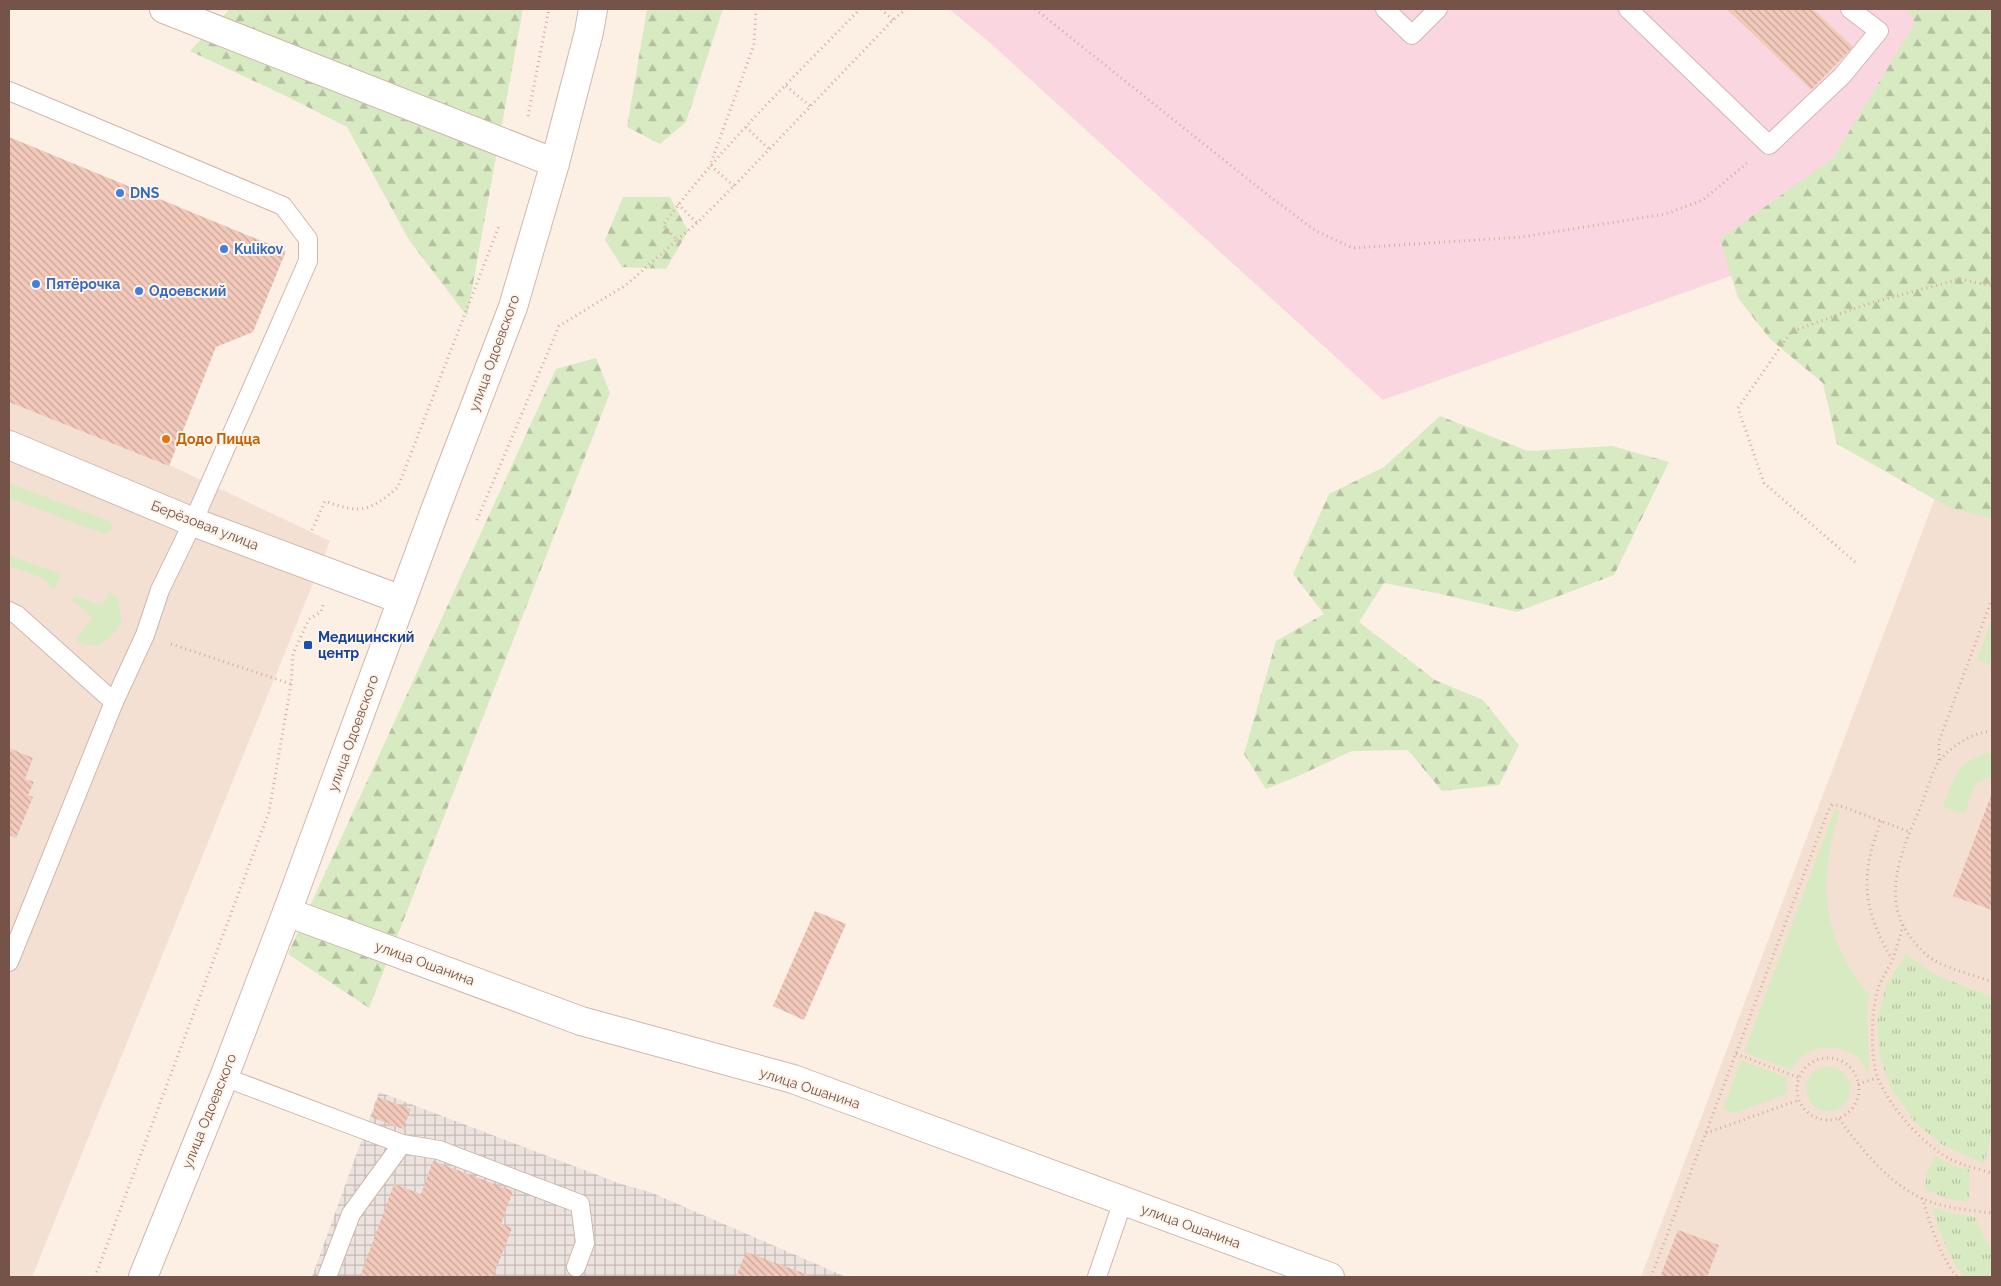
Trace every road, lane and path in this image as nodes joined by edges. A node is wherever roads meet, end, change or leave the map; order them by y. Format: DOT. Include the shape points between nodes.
graph roads {
  1 [pos="164,9"];
  2 [pos="549,9"];
  3 [pos="593,9"];
  4 [pos="756,9"];
  5 [pos="860,9"];
  6 [pos="881,9"];
  7 [pos="906,9"];
  8 [pos="1035,9"];
  9 [pos="1385,9"];
  10 [pos="1438,9"];
  11 [pos="1628,9"];
  12 [pos="1850,9"];
  13 [pos="893,20"];
  14 [pos="786,86"];
  15 [pos="9,90"];
  16 [pos="810,106"];
  17 [pos="746,127"];
  18 [pos="1769,145"];
  19 [pos="769,149"];
  20 [pos="521,151"];
  21 [pos="554,163"];
  22 [pos="710,165"];
  23 [pos="734,186"];
  24 [pos="678,204"];
  25 [pos="501,218"];
  26 [pos="697,223"];
  27 [pos="677,240"];
  28 [pos="1992,286"];
  29 [pos="9,445"];
  30 [pos="477,520"];
  31 [pos="193,522"];
  32 [pos="309,537"];
  33 [pos="1856,562"];
  34 [pos="329,571"];
  35 [pos="1992,599"];
  36 [pos="402,600"];
  37 [pos="9,611"];
  38 [pos="145,635"];
  39 [pos="291,684"];
  40 [pos="114,702"];
  41 [pos="1992,731"];
  42 [pos="1939,761"];
  43 [pos="1881,821"];
  44 [pos="1910,832"];
  45 [pos="287,912"];
  46 [pos="1903,924"];
  47 [pos="1892,959"];
  48 [pos="9,962"];
  49 [pos="1992,982"];
  50 [pos="1736,1054"];
  51 [pos="224,1077"];
  52 [pos="1800,1078"];
  53 [pos="1878,1078"];
  54 [pos="1858,1084"];
  55 [pos="1799,1099"];
  56 [pos="1838,1119"];
  57 [pos="1705,1134"];
  58 [pos="402,1144"];
  59 [pos="1992,1173"];
  60 [pos="1921,1198"];
  61 [pos="1123,1201"];
  62 [pos="1992,1213"];
  63 [pos="576,1267"];
  64 [pos="95,1277"];
  65 [pos="143,1277"];
  66 [pos="327,1277"];
  67 [pos="1097,1277"];
  68 [pos="1330,1277"];
  69 [pos="1651,1277"];
  70 [pos="1957,1277"];
  1 -- 20 [label="street"];
  2 -- 20 [label="path"];
  3 -- 21 [label="street, улица Одоевского"];
  4 -- 22 [label="path" via="754,45"];
  5 -- 14 [label="path"];
  6 -- 13 [label="path"];
  7 -- 13 [label="path"];
  8 -- 18 [label="path" via="1269,196 1316,231 1353,248 1522,237 1666,214 1703,200"];
  9 -- 10 [label="lane" via="1412,35"];
  11 -- 18 [label="lane"];
  12 -- 18 [label="lane" via="1879,31 1842,76"];
  13 -- 16 [label="path"];
  14 -- 16 [label="path"];
  14 -- 17 [label="path"];
  15 -- 31 [label="lane" via="283,206 308,239 308,261"];
  16 -- 19 [label="path"];
  17 -- 19 [label="path"];
  17 -- 22 [label="path"];
  19 -- 23 [label="path"];
  20 -- 21 [label="street"];
  21 -- 36 [label="street, улица Одоевского" via="513,307"];
  22 -- 23 [label="path"];
  22 -- 24 [label="path"];
  23 -- 26 [label="path"];
  24 -- 26 [label="path"];
  24 -- 27 [label="path" via="663,225"];
  25 -- 32 [label="path" via="398,488 382,501 364,509 347,509 325,501"];
  26 -- 27 [label="path"];
  27 -- 30 [label="path" via="626,285 559,326"];
  28 -- 33 [label="path" via="1960,279 1867,304 1791,332 1738,408 1764,483"];
  29 -- 31 [label="street, Берёзовая улица"];
  31 -- 34 [label="street, Берёзовая улица"];
  31 -- 38 [label="lane" via="160,590"];
  34 -- 36 [label="street, Берёзовая улица"];
  34 -- 39 [label="path" via="321,612 309,619 293,654"];
  35 -- 42 [label="path" via="1939,741"];
  36 -- 45 [label="street, улица Одоевского"];
  37 -- 40 [label="lane"];
  38 -- 39 [label="path"];
  38 -- 40 [label="lane"];
  39 -- 64 [label="path" via="268,812"];
  40 -- 48 [label="lane"];
  41 -- 42 [label="path" via="1978,733 1956,745"];
  42 -- 44 [label="path"];
  43 -- 44 [label="path"];
  43 -- 47 [label="path" via="1871,846 1866,872 1867,898 1872,919"];
  43 -- 50 [label="path" via="1838,805 1828,811"];
  44 -- 46 [label="path" via="1900,856 1895,885 1896,907"];
  45 -- 51 [label="street, улица Одоевского"];
  45 -- 61 [label="street, улица Ошанина" via="581,1021 793,1079"];
  46 -- 47 [label="path"];
  46 -- 49 [label="path" via="1915,943 1934,961"];
  47 -- 53 [label="path" via="1878,988 1873,1012 1873,1047"];
  50 -- 52 [label="path"];
  50 -- 57 [label="path"];
  51 -- 58 [label="lane"];
  51 -- 65 [label="street, улица Одоевского"];
  52 -- 54 [label="path" via="1805,1068 1818,1059 1834,1058 1849,1066"];
  52 -- 55 [label="path"];
  53 -- 54 [label="path"];
  53 -- 59 [label="path" via="1890,1102 1932,1146 1953,1160"];
  54 -- 56 [label="path" via="1859,1095 1852,1110"];
  55 -- 56 [label="path" via="1808,1112 1822,1120"];
  55 -- 57 [label="path"];
  56 -- 60 [label="path" via="1865,1152 1895,1180"];
  57 -- 69 [label="path"];
  58 -- 63 [label="lane" via="439,1150 580,1204 585,1243"];
  58 -- 66 [label="lane" via="351,1214"];
  60 -- 62 [label="path"];
  60 -- 70 [label="path" via="1938,1242"];
  61 -- 67 [label="lane"];
  61 -- 68 [label="street, улица Ошанина"];
}
